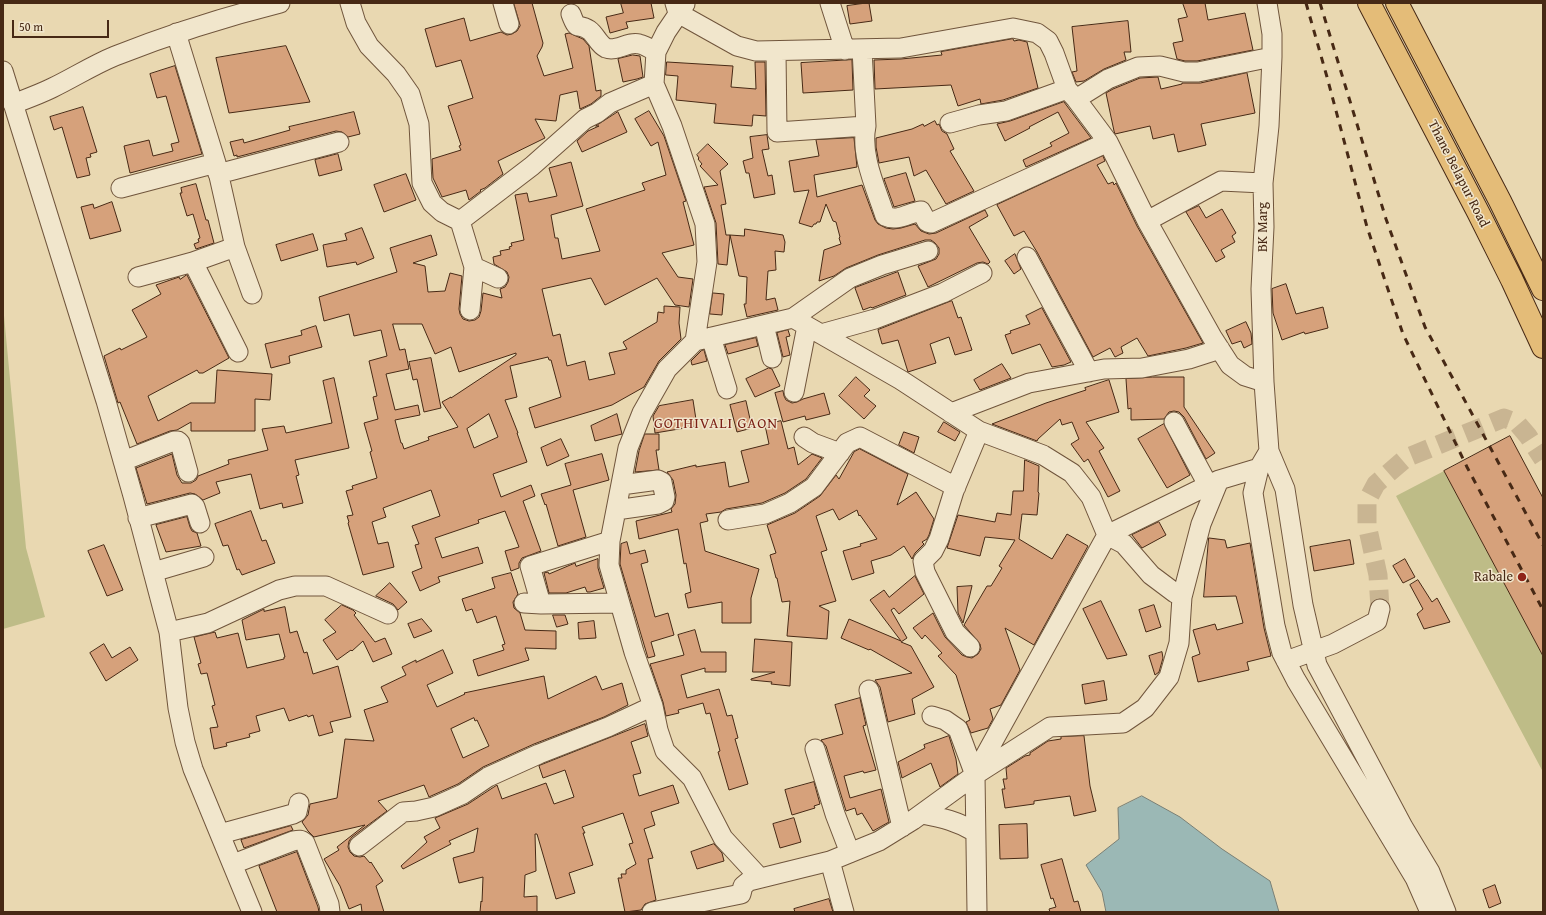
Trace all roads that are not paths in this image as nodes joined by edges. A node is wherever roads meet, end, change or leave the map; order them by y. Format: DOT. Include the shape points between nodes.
graph roads {
  1 [pos="280,3"];
  2 [pos="350,3"];
  3 [pos="503,3"];
  4 [pos="830,3"];
  5 [pos="1267,3"];
  6 [pos="1370,3"];
  7 [pos="1397,3"];
  8 [pos="680,6"];
  9 [pos="571,14"];
  10 [pos="509,24"];
  11 [pos="176,33"];
  12 [pos="853,49"];
  13 [pos="776,51"];
  14 [pos="656,52"];
  15 [pos="1272,57"];
  16 [pos="3,71"];
  17 [pos="654,84"];
  18 [pos="1072,94"];
  19 [pos="13,104"];
  20 [pos="950,123"];
  21 [pos="866,126"];
  22 [pos="339,142"];
  23 [pos="1108,142"];
  24 [pos="217,169"];
  25 [pos="1262,183"];
  26 [pos="121,188"];
  27 [pos="460,221"];
  28 [pos="1146,221"];
  29 [pos="235,247"];
  30 [pos="928,251"];
  31 [pos="1027,256"];
  32 [pos="193,262"];
  33 [pos="474,267"];
  34 [pos="982,273"];
  35 [pos="138,277"];
  36 [pos="498,278"];
  37 [pos="1543,289"];
  38 [pos="252,294"];
  39 [pos="470,310"];
  40 [pos="764,325"];
  41 [pos="807,326"];
  42 [pos="703,339"];
  43 [pos="1543,347"];
  44 [pos="1220,349"];
  45 [pos="238,352"];
  46 [pos="772,358"];
  47 [pos="1089,372"];
  48 [pos="1264,382"];
  49 [pos="727,389"];
  50 [pos="794,392"];
  51 [pos="951,413"];
  52 [pos="1174,422"];
  53 [pos="979,431"];
  54 [pos="804,438"];
  55 [pos="1269,451"];
  56 [pos="840,453"];
  57 [pos="123,461"];
  58 [pos="1259,468"];
  59 [pos="188,472"];
  60 [pos="1214,482"];
  61 [pos="621,485"];
  62 [pos="956,487"];
  63 [pos="616,510"];
  64 [pos="138,518"];
  65 [pos="728,520"];
  66 [pos="200,523"];
  67 [pos="1107,535"];
  68 [pos="610,541"];
  69 [pos="204,557"];
  70 [pos="153,572"];
  71 [pos="1182,596"];
  72 [pos="620,603"];
  73 [pos="1380,609"];
  74 [pos="388,614"];
  75 [pos="168,632"];
  76 [pos="970,647"];
  77 [pos="1314,650"];
  78 [pos="1286,661"];
  79 [pos="869,690"];
  80 [pos="653,706"];
  81 [pos="932,716"];
  82 [pos="815,749"];
  83 [pos="974,776"];
  84 [pos="299,803"];
  85 [pos="922,814"];
  86 [pos="902,827"];
  87 [pos="975,832"];
  88 [pos="220,834"];
  89 [pos="359,846"];
  90 [pos="850,853"];
  91 [pos="830,861"];
  92 [pos="233,864"];
  93 [pos="759,877"];
  94 [pos="707,907"];
  95 [pos="252,912"];
  96 [pos="330,912"];
  97 [pos="652,912"];
  98 [pos="844,912"];
  99 [pos="977,912"];
  100 [pos="1430,912"];
  101 [pos="1446,912"];
  1 -- 11 [label="street"];
  2 -- 27 [label="street" via="356,23 369,46 396,74 410,94 420,124 422,183 432,203 442,212"];
  3 -- 10 [label="street"];
  4 -- 12 [label="street"];
  5 -- 15 [label="street, BK Marg" via="1272,34"];
  6 -- 43 [label="main road, Thane Belapur Road" via="1478,212"];
  7 -- 37 [label="main road, Thane Belapur Road"];
  8 -- 13 [label="street" via="737,46 756,51"];
  8 -- 14 [label="street"];
  9 -- 14 [label="street" via="574,24 591,31 601,45 607,48 639,44"];
  11 -- 19 [label="street" via="114,57 53,88"];
  11 -- 24 [label="street"];
  12 -- 13 [label="street"];
  12 -- 18 [label="street" via="901,48 1013,28 1037,33 1048,41"];
  12 -- 21 [label="street"];
  13 -- 21 [label="street" via="777,132"];
  14 -- 17 [label="street"];
  15 -- 18 [label="street" via="1198,72 1184,72 1160,66 1138,67"];
  15 -- 25 [label="street, BK Marg" via="1269,126"];
  16 -- 19 [label="street"];
  17 -- 27 [label="street" via="610,103 585,119 532,166"];
  17 -- 42 [label="street" via="672,126 705,224 707,262"];
  18 -- 20 [label="street"];
  18 -- 23 [label="street"];
  19 -- 57 [label="street"];
  21 -- 23 [label="street" via="865,152 885,216 897,219 921,211 929,223"];
  22 -- 24 [label="street"];
  23 -- 28 [label="street"];
  24 -- 26 [label="street"];
  24 -- 29 [label="street"];
  25 -- 28 [label="street" via="1221,181"];
  25 -- 48 [label="street, BK Marg" via="1264,227 1261,289"];
  27 -- 33 [label="street"];
  28 -- 44 [label="street"];
  29 -- 32 [label="street"];
  29 -- 38 [label="street"];
  30 -- 41 [label="street" via="850,278"];
  31 -- 47 [label="street"];
  32 -- 35 [label="street"];
  32 -- 45 [label="street"];
  33 -- 36 [label="street"];
  33 -- 39 [label="street"];
  34 -- 41 [label="street" via="943,293 875,319"];
  40 -- 41 [label="street"];
  40 -- 42 [label="street"];
  40 -- 46 [label="street"];
  41 -- 50 [label="street"];
  41 -- 51 [label="street" via="901,380"];
  42 -- 49 [label="street"];
  42 -- 61 [label="street" via="667,370 642,413 628,448"];
  44 -- 47 [label="street" via="1189,359 1142,368"];
  44 -- 48 [label="street" via="1230,365 1245,376"];
  47 -- 51 [label="street" via="1029,383"];
  48 -- 55 [label="street, BK Marg"];
  51 -- 53 [label="street"];
  52 -- 60 [label="street"];
  53 -- 62 [label="street"];
  53 -- 67 [label="street" via="1043,455 1072,473 1090,497"];
  54 -- 56 [label="street"];
  55 -- 58 [label="street"];
  55 -- 77 [label="street, BK Marg" via="1285,489 1303,605"];
  56 -- 62 [label="street" via="847,443 860,437"];
  56 -- 65 [label="street" via="814,487 790,503 765,514"];
  57 -- 59 [label="street" via="178,441"];
  57 -- 64 [label="street"];
  58 -- 60 [label="street"];
  58 -- 78 [label="street" via="1253,493 1275,626"];
  60 -- 67 [label="street"];
  60 -- 71 [label="street"];
  61 -- 63 [label="street"];
  61 -- 63 [label="street" via="658,480 662,482 666,497 658,504"];
  62 -- 76 [label="street" via="939,539 933,551 923,561 924,572 955,632"];
  63 -- 68 [label="street"];
  64 -- 66 [label="street" via="192,504"];
  64 -- 70 [label="street"];
  67 -- 71 [label="street" via="1124,544 1151,575"];
  67 -- 83 [label="street"];
  68 -- 72 [label="street" via="609,565"];
  68 -- 72 [label="street" via="530,566 533,604"];
  69 -- 70 [label="street"];
  70 -- 75 [label="street"];
  71 -- 83 [label="street" via="1179,643 1169,677 1145,708 1123,722 1050,727"];
  72 -- 80 [label="street"];
  73 -- 77 [label="street" via="1377,621 1333,644"];
  74 -- 75 [label="street" via="326,586 295,586 279,590 208,623"];
  75 -- 88 [label="street" via="185,742 193,769"];
  77 -- 78 [label="street"];
  77 -- 101 [label="street, BK Marg" via="1317,665 1403,827 1430,872"];
  78 -- 100 [label="street" via="1416,878"];
  79 -- 86 [label="street"];
  80 -- 89 [label="street" via="488,777 463,794 434,807 403,812"];
  80 -- 93 [label="street" via="665,750 692,778 723,838"];
  81 -- 83 [label="street" via="945,720 958,729"];
  82 -- 90 [label="street"];
  83 -- 85 [label="street"];
  83 -- 87 [label="street"];
  84 -- 88 [label="street" via="297,812 293,814"];
  85 -- 86 [label="street"];
  85 -- 87 [label="street" via="948,819"];
  86 -- 90 [label="street" via="879,841"];
  87 -- 99 [label="street"];
  88 -- 92 [label="street"];
  90 -- 91 [label="street"];
  91 -- 93 [label="street"];
  91 -- 98 [label="street"];
  92 -- 95 [label="street"];
  92 -- 96 [label="street" via="293,841 303,841"];
  93 -- 94 [label="street" via="743,886 741,894"];
  94 -- 97 [label="street"];
}
